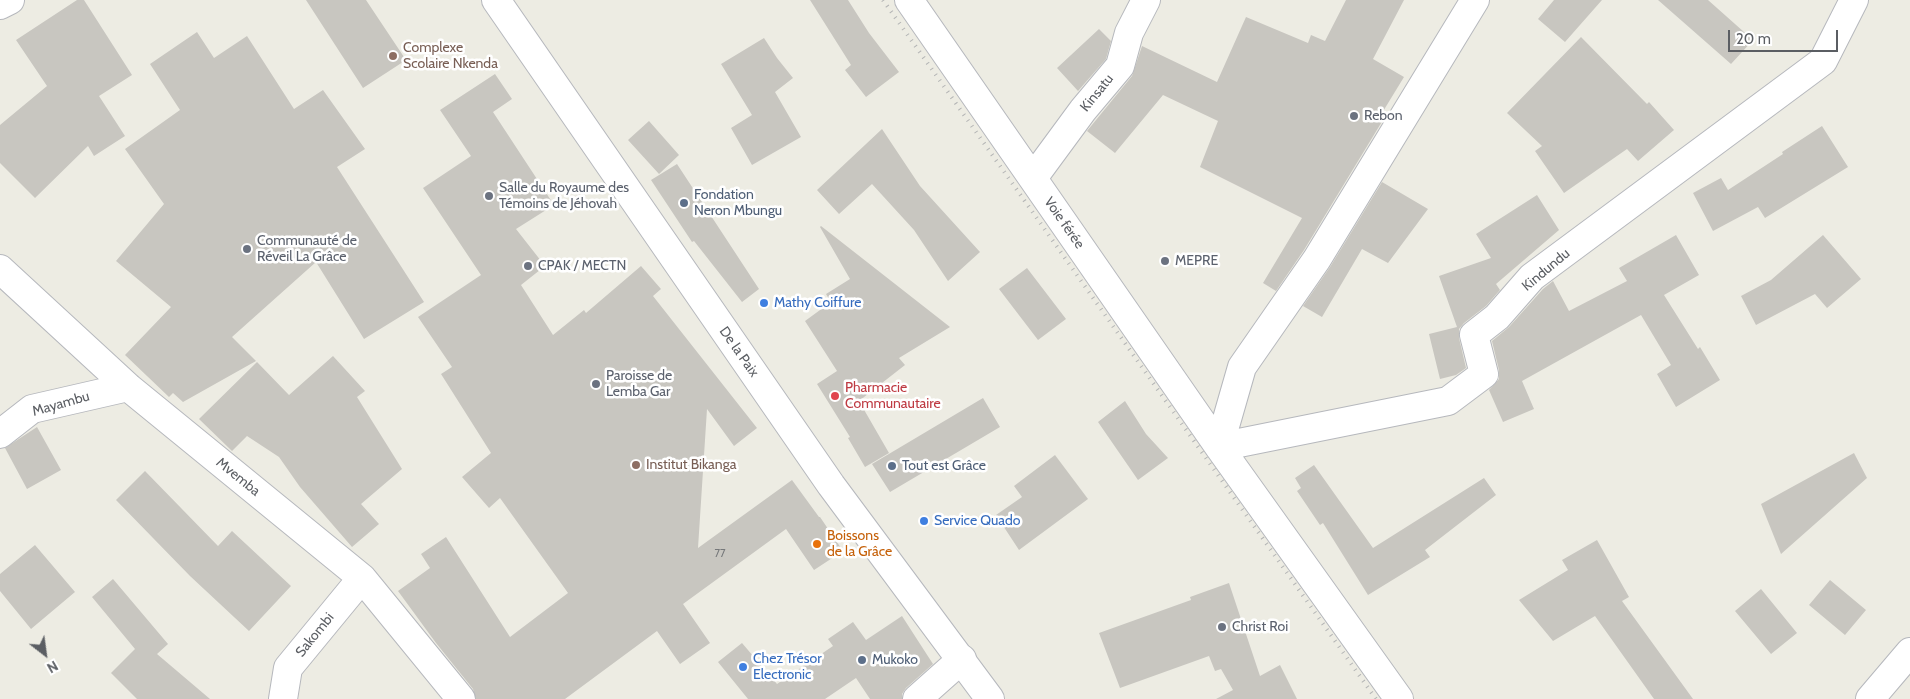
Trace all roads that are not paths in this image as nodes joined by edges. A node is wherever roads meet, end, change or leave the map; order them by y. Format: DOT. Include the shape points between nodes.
graph roads {
  1 [pos="10,0"];
  2 [pos="496,0"];
  3 [pos="909,0"];
  4 [pos="1146,0"];
  5 [pos="1475,0"];
  6 [pos="1854,0"];
  7 [pos="0,5"];
  8 [pos="1033,178"];
  9 [pos="0,269"];
  10 [pos="128,386"];
  11 [pos="0,434"];
  12 [pos="1220,447"];
  13 [pos="362,578"];
  14 [pos="1910,652"];
  15 [pos="962,659"];
  16 [pos="283,699"];
  17 [pos="461,699"];
  18 [pos="917,699"];
  19 [pos="990,699"];
  20 [pos="1399,699"];
  21 [pos="1870,699"];
  1 -- 7 [label="street"];
  2 -- 15 [label="street, De la Paix" via="831,485"];
  3 -- 8 [label="street, Voie férée"];
  4 -- 8 [label="street, Kinsatu" via="1129,33 1120,66"];
  5 -- 12 [label="street" via="1317,259 1242,368"];
  6 -- 12 [label="street, Kindundu" via="1823,62 1532,278 1497,317 1474,335 1484,374 1448,401"];
  8 -- 12 [label="street, Voie férée"];
  9 -- 10 [label="street, Mvemba"];
  10 -- 11 [label="street, Mayambu" via="32,409"];
  10 -- 13 [label="street, Mvemba"];
  12 -- 20 [label="street, Voie férée"];
  13 -- 16 [label="street, Sakombi" via="288,668"];
  13 -- 17 [label="street, Mvemba"];
  14 -- 21 [label="street"];
  15 -- 18 [label="street"];
  15 -- 19 [label="street, De la Paix"];
}
